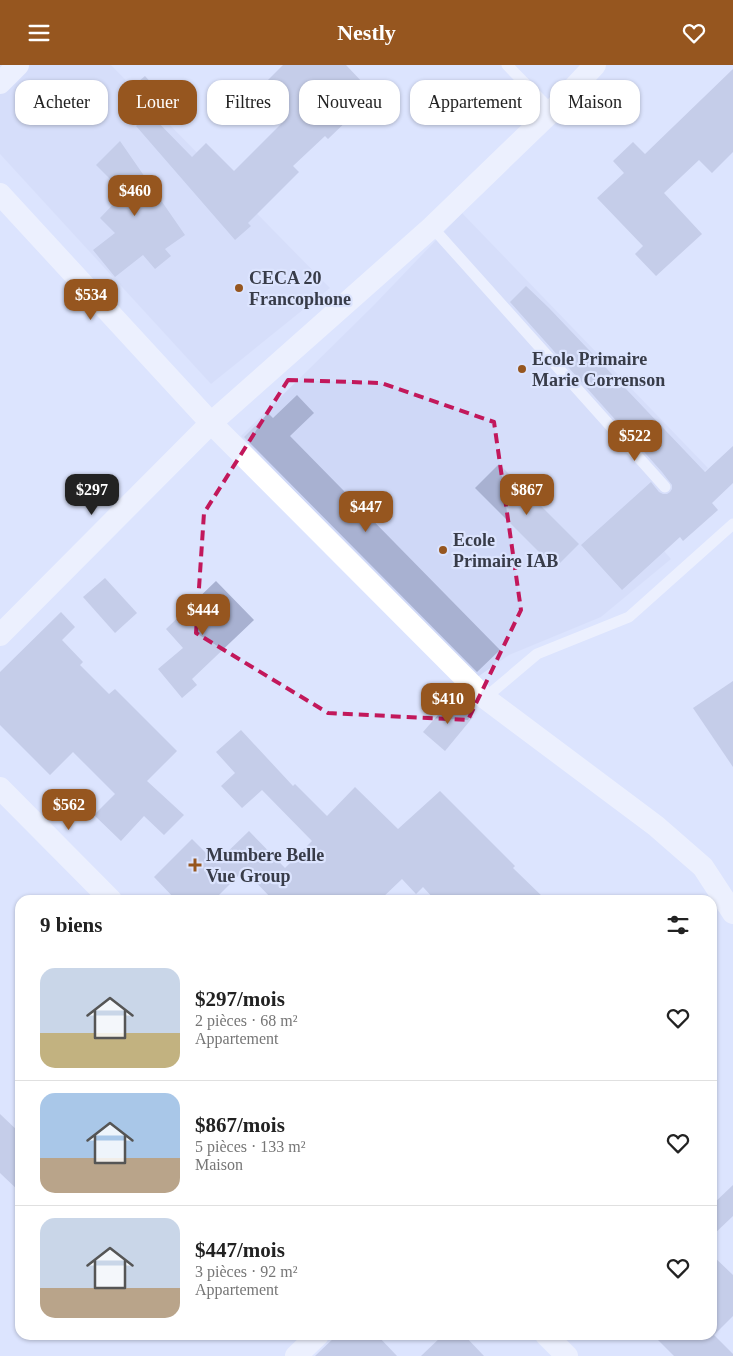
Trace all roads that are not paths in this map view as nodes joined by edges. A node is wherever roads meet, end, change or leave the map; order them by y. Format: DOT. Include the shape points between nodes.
graph roads {
  1 [pos="18,65"];
  2 [pos="507,65"];
  3 [pos="595,65"];
  4 [pos="581,80"];
  5 [pos="0,83"];
  6 [pos="550,109"];
  7 [pos="550,113"];
  8 [pos="0,194"];
  9 [pos="432,227"];
  10 [pos="210,423"];
  11 [pos="664,487"];
  12 [pos="733,524"];
  13 [pos="0,635"];
  14 [pos="485,698"];
  15 [pos="0,788"];
  16 [pos="106,895"];
  17 [pos="733,913"];
  18 [pos="313,1340"];
  19 [pos="551,1340"];
  20 [pos="296,1356"];
  21 [pos="567,1356"];
  1 -- 5 [label="street"];
  2 -- 6 [label="lane"];
  3 -- 4 [label="street"];
  7 -- 9 [label="street"];
  8 -- 10 [label="street"];
  9 -- 10 [label="street"];
  9 -- 11 [label="lane"];
  10 -- 13 [label="street"];
  10 -- 14 [label="street"];
  12 -- 14 [label="lane" via="629,617 536,654"];
  14 -- 17 [label="street" via="656,826 703,867"];
  15 -- 16 [label="street"];
  18 -- 20 [label="street"];
  19 -- 21 [label="street"];
}
